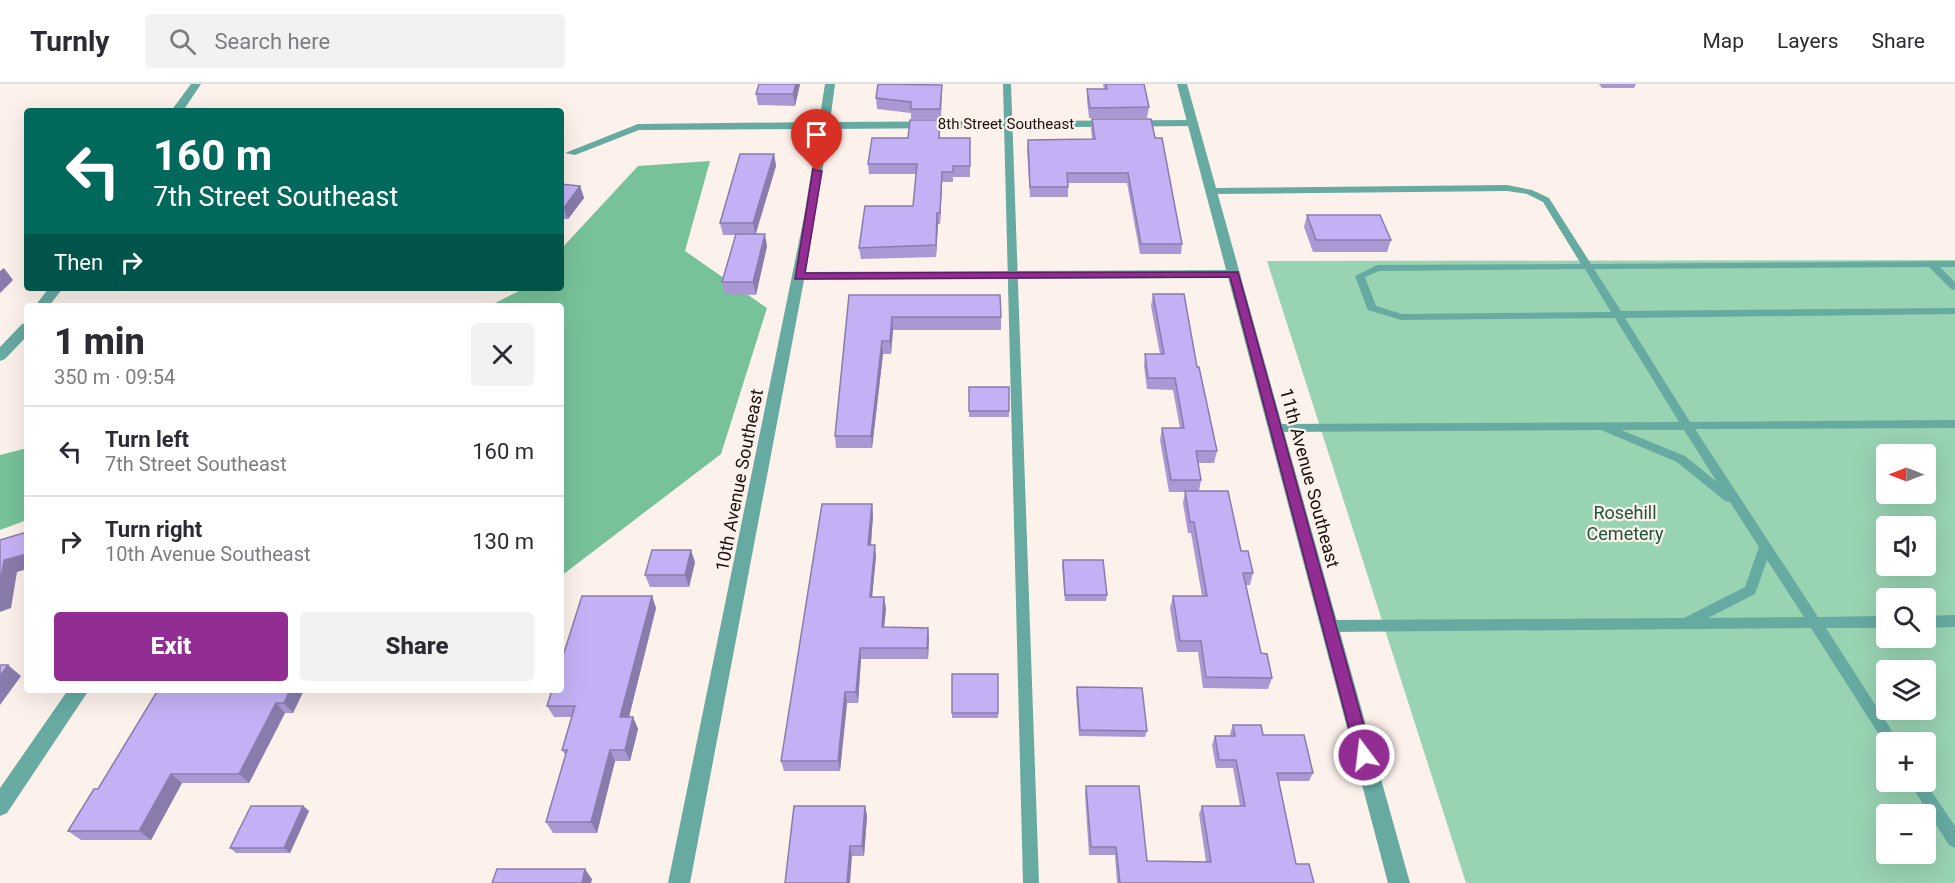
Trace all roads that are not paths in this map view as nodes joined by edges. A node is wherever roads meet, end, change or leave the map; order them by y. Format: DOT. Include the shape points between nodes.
graph roads {
  1 [pos="196,84"];
  2 [pos="830,84"];
  3 [pos="1007,84"];
  4 [pos="1182,84"];
  5 [pos="179,108"];
  6 [pos="1193,123"];
  7 [pos="1009,124"];
  8 [pos="824,125"];
  9 [pos="571,153"];
  10 [pos="1212,191"];
  11 [pos="1930,264"];
  12 [pos="1955,264"];
  13 [pos="1589,268"];
  14 [pos="1234,274"];
  15 [pos="1014,275"];
  16 [pos="799,276"];
  17 [pos="1955,287"];
  18 [pos="54,291"];
  19 [pos="44,303"];
  20 [pos="1955,310"];
  21 [pos="1616,314"];
  22 [pos="24,331"];
  23 [pos="0,356"];
  24 [pos="1686,424"];
  25 [pos="1955,424"];
  26 [pos="1598,425"];
  27 [pos="1276,428"];
  28 [pos="1738,505"];
  29 [pos="1765,547"];
  30 [pos="1955,621"];
  31 [pos="1814,622"];
  32 [pos="1876,622"];
  33 [pos="1936,622"];
  34 [pos="1684,623"];
  35 [pos="1329,626"];
  36 [pos="77,693"];
  37 [pos="1886,732"];
  38 [pos="1924,792"];
  39 [pos="0,806"];
  40 [pos="1955,840"];
  41 [pos="679,883"];
  42 [pos="1031,883"];
  43 [pos="1399,883"];
  1 -- 5 [label="street"];
  2 -- 8 [label="street, 10th Avenue Southeast"];
  3 -- 7 [label="lane"];
  4 -- 6 [label="street, 11th Avenue Southeast"];
  6 -- 7 [label="street, 8th Street Southeast"];
  6 -- 10 [label="street, 11th Avenue Southeast"];
  7 -- 8 [label="street, 8th Street Southeast"];
  7 -- 15 [label="lane"];
  8 -- 9 [label="street, 8th Street Southeast" via="638,127"];
  8 -- 16 [label="street, 10th Avenue Southeast"];
  10 -- 13 [label="lane" via="1507,188 1529,192 1546,200"];
  10 -- 14 [label="street, 11th Avenue Southeast"];
  11 -- 12 [label="lane"];
  11 -- 13 [label="lane"];
  11 -- 17 [label="lane"];
  13 -- 21 [label="lane"];
  13 -- 21 [label="lane" via="1377,268 1360,276 1372,308 1401,317"];
  14 -- 15 [label="street"];
  14 -- 27 [label="street, 11th Avenue Southeast"];
  15 -- 16 [label="street"];
  15 -- 42 [label="lane"];
  16 -- 41 [label="street, 10th Avenue Southeast"];
  18 -- 19 [label="street"];
  20 -- 21 [label="lane"];
  21 -- 24 [label="lane"];
  22 -- 23 [label="street"];
  24 -- 25 [label="lane"];
  24 -- 26 [label="lane"];
  24 -- 28 [label="lane"];
  26 -- 27 [label="lane"];
  26 -- 28 [label="lane" via="1681,459"];
  27 -- 35 [label="street, 11th Avenue Southeast"];
  28 -- 29 [label="lane"];
  29 -- 31 [label="lane"];
  29 -- 34 [label="lane" via="1750,590"];
  30 -- 33 [label="lane"];
  31 -- 32 [label="lane"];
  31 -- 34 [label="lane"];
  31 -- 37 [label="lane"];
  34 -- 35 [label="lane"];
  35 -- 43 [label="street, 11th Avenue Southeast"];
  36 -- 39 [label="street"];
  38 -- 40 [label="lane"];
}
